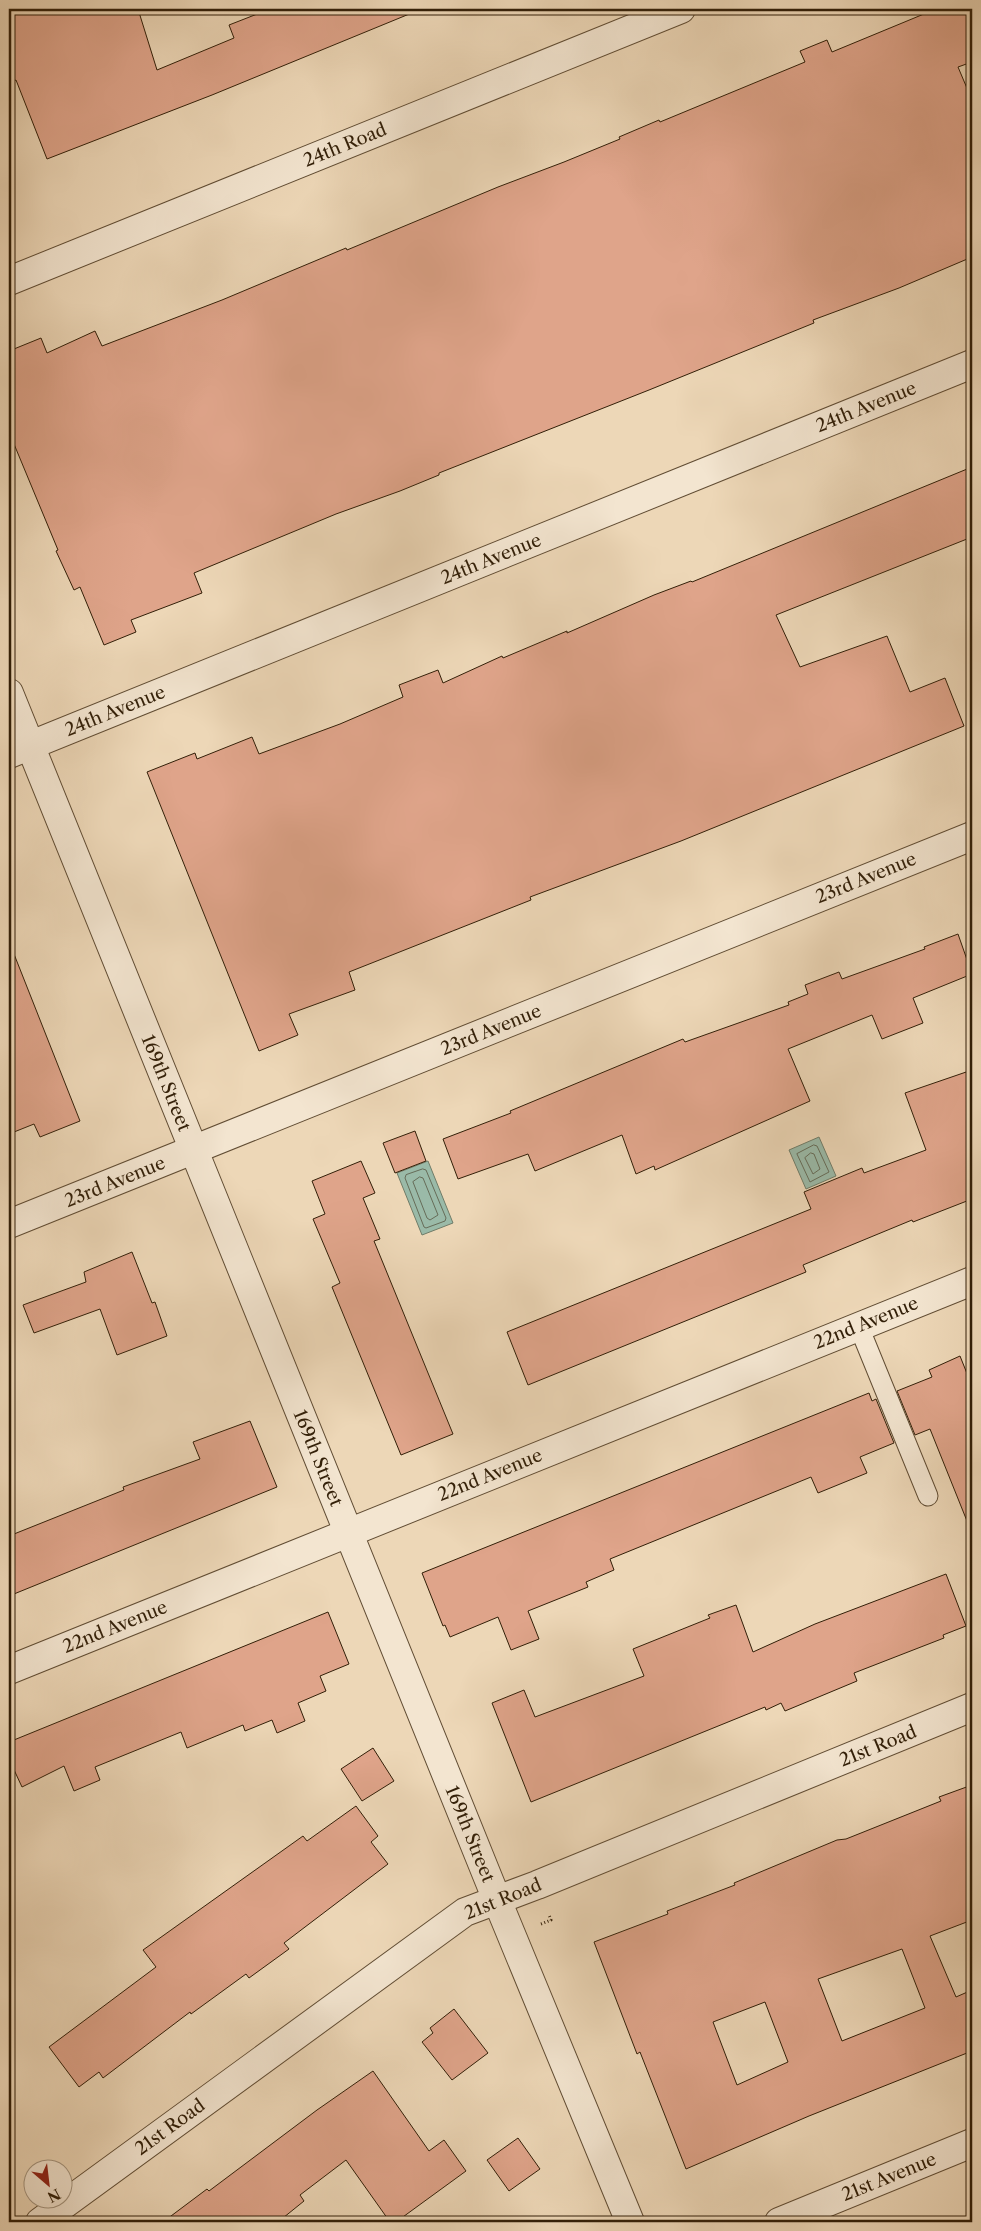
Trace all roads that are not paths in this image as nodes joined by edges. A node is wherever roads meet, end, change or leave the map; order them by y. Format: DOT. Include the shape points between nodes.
graph roads {
  1 [pos="681,9"];
  2 [pos="9,281"];
  3 [pos="972,364"];
  4 [pos="9,693"];
  5 [pos="19,749"];
  6 [pos="972,836"];
  7 [pos="194,1150"];
  8 [pos="9,1224"];
  9 [pos="972,1280"];
  10 [pos="858,1326"];
  11 [pos="928,1496"];
  12 [pos="348,1533"];
  13 [pos="9,1670"];
  14 [pos="972,1707"];
  15 [pos="497,1900"];
  16 [pos="972,2143"];
  17 [pos="40,2222"];
  18 [pos="630,2222"];
  19 [pos="779,2222"];
  1 -- 2 [label="street, 24th Road"];
  3 -- 5 [label="street, 24th Avenue"];
  4 -- 5 [label="street, 169th Street"];
  5 -- 7 [label="street, 169th Street"];
  6 -- 7 [label="street, 23rd Avenue"];
  7 -- 8 [label="street, 23rd Avenue"];
  7 -- 12 [label="street, 169th Street"];
  9 -- 10 [label="street, 22nd Avenue"];
  10 -- 11 [label="lane"];
  10 -- 12 [label="street, 22nd Avenue"];
  12 -- 13 [label="street, 22nd Avenue"];
  12 -- 15 [label="street, 169th Street"];
  14 -- 15 [label="street, 21st Road"];
  15 -- 17 [label="street, 21st Road" via="466,1912"];
  15 -- 18 [label="street, 169th Street"];
  16 -- 19 [label="street, 21st Avenue"];
}
